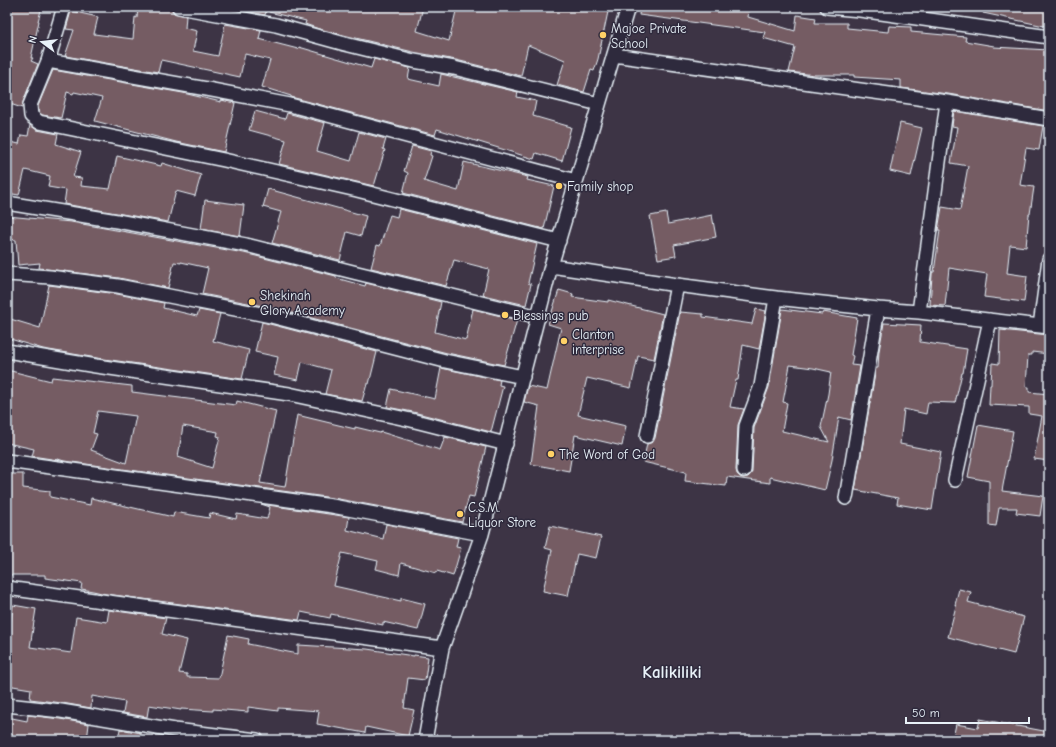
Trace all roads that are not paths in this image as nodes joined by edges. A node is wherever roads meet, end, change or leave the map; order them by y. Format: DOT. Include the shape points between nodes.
graph roads {
  1 [pos="64,7"];
  2 [pos="179,7"];
  3 [pos="628,7"];
  4 [pos="827,7"];
  5 [pos="1049,37"];
  6 [pos="614,55"];
  7 [pos="48,61"];
  8 [pos="947,102"];
  9 [pos="599,104"];
  10 [pos="1049,120"];
  11 [pos="576,181"];
  12 [pos="7,203"];
  13 [pos="559,241"];
  14 [pos="1049,259"];
  15 [pos="551,266"];
  16 [pos="7,274"];
  17 [pos="677,285"];
  18 [pos="776,298"];
  19 [pos="878,309"];
  20 [pos="919,312"];
  21 [pos="539,317"];
  22 [pos="990,320"];
  23 [pos="1045,326"];
  24 [pos="7,351"];
  25 [pos="523,377"];
  26 [pos="647,436"];
  27 [pos="506,444"];
  28 [pos="7,461"];
  29 [pos="744,470"];
  30 [pos="955,480"];
  31 [pos="846,498"];
  32 [pos="482,534"];
  33 [pos="7,588"];
  34 [pos="442,648"];
  35 [pos="7,705"];
  36 [pos="257,740"];
  37 [pos="425,740"];
  1 -- 7 [label="street"];
  2 -- 9 [label="street" via="276,25 414,61 454,68"];
  3 -- 6 [label="street"];
  4 -- 5 [label="street"];
  6 -- 8 [label="street"];
  6 -- 9 [label="street"];
  7 -- 11 [label="street" via="290,105"];
  7 -- 13 [label="street" via="30,105 31,116 39,122 349,188"];
  8 -- 10 [label="street"];
  8 -- 20 [label="street"];
  9 -- 11 [label="street"];
  11 -- 13 [label="street"];
  12 -- 21 [label="street" via="246,245"];
  13 -- 15 [label="street"];
  14 -- 23 [label="street"];
  15 -- 17 [label="street"];
  15 -- 21 [label="street"];
  16 -- 25 [label="street" via="118,286 271,316 445,361"];
  17 -- 18 [label="street"];
  17 -- 26 [label="street"];
  18 -- 19 [label="street"];
  18 -- 29 [label="street" via="760,386 746,426"];
  19 -- 20 [label="street"];
  19 -- 31 [label="street"];
  20 -- 22 [label="street"];
  21 -- 25 [label="street"];
  22 -- 23 [label="street"];
  22 -- 30 [label="street"];
  24 -- 27 [label="street" via="289,394 411,420"];
  25 -- 27 [label="street"];
  27 -- 32 [label="street"];
  28 -- 32 [label="street" via="332,506"];
  32 -- 34 [label="street"];
  33 -- 34 [label="street"];
  34 -- 37 [label="street"];
  35 -- 36 [label="street"];
}
